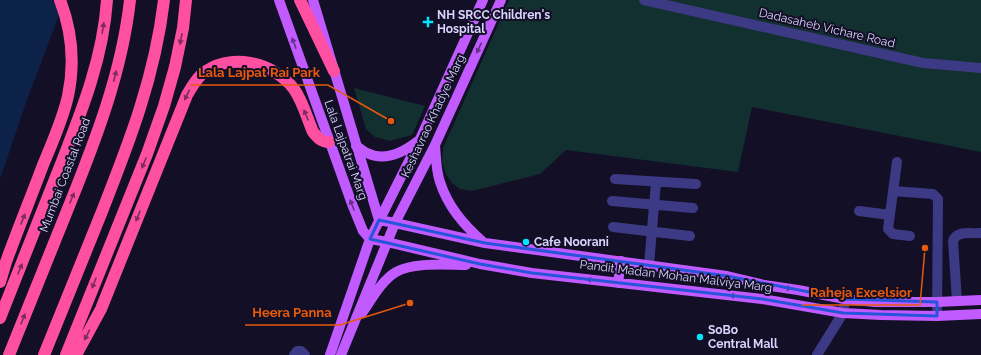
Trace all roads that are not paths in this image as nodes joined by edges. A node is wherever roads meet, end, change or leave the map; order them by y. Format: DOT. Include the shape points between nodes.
graph roads {
  1 [pos="60,0"];
  2 [pos="107,0"];
  3 [pos="130,0"];
  4 [pos="164,0"];
  5 [pos="186,0"];
  6 [pos="279,0"];
  7 [pos="300,0"];
  8 [pos="313,0"];
  9 [pos="483,0"];
  10 [pos="501,0"];
  11 [pos="644,0"];
  12 [pos="981,68"];
  13 [pos="334,71"];
  14 [pos="420,139"];
  15 [pos="329,142"];
  16 [pos="435,145"];
  17 [pos="356,146"];
  18 [pos="897,162"];
  19 [pos="615,180"];
  20 [pos="656,182"];
  21 [pos="696,184"];
  22 [pos="893,191"];
  23 [pos="612,201"];
  24 [pos="654,204"];
  25 [pos="693,208"];
  26 [pos="859,211"];
  27 [pos="890,215"];
  28 [pos="379,220"];
  29 [pos="395,223"];
  30 [pos="613,227"];
  31 [pos="652,232"];
  32 [pos="981,234"];
  33 [pos="690,236"];
  34 [pos="910,236"];
  35 [pos="370,239"];
  36 [pos="387,242"];
  37 [pos="485,243"];
  38 [pos="621,261"];
  39 [pos="480,264"];
  40 [pos="649,265"];
  41 [pos="0,282"];
  42 [pos="618,282"];
  43 [pos="764,285"];
  44 [pos="762,299"];
  45 [pos="845,300"];
  46 [pos="981,300"];
  47 [pos="957,301"];
  48 [pos="937,302"];
  49 [pos="843,313"];
  50 [pos="981,314"];
  51 [pos="937,316"];
  52 [pos="0,318"];
  53 [pos="352,327"];
  54 [pos="9,355"];
  55 [pos="44,355"];
  56 [pos="66,355"];
  57 [pos="76,355"];
  58 [pos="294,355"];
  59 [pos="305,355"];
  60 [pos="330,355"];
  61 [pos="341,355"];
  62 [pos="817,355"];
  41 -- 1 [label="highway, one-way" via="68,97 72,64 71,46"];
  52 -- 2 [label="highway, one-way" via="90,86 100,46"];
  54 -- 3 [label="highway, Mumbai Coastal Road, one-way" via="95,139 114,83"];
  4 -- 55 [label="highway" via="161,29 149,83 132,135"];
  5 -- 56 [label="highway, one-way" via="175,67 161,113"];
  15 -- 6 [label="main road, Lala Lajpatrai Marg, one-way"];
  7 -- 13 [label="highway"];
  8 -- 13 [label="main road, Lala Lajpatrai Marg"];
  9 -- 14 [label="main road, Keshavrao Khadye Marg"];
  10 -- 16 [label="main road, Keshavrao Khadye Marg, one-way"];
  11 -- 12 [label="street, Dadasaheb Vichare Road" via="923,63"];
  13 -- 17 [label="main road, Lala Lajpatrai Marg"];
  14 -- 17 [label="main road" via="407,150 381,156 368,154"];
  14 -- 28 [label="main road, Keshavrao Khadye Marg"];
  35 -- 15 [label="main road, Lala Lajpatrai Marg, one-way" via="363,231"];
  15 -- 57 [label="highway, one-way" via="322,142 313,132 294,90 271,69 247,62 235,62 223,64 201,75 187,95 101,308"];
  16 -- 29 [label="main road, Keshavrao Khadye Marg"];
  16 -- 37 [label="main road" via="440,182 447,200 468,228"];
  17 -- 28 [label="main road, Lala Lajpatrai Marg"];
  18 -- 22 [label="street"];
  19 -- 20 [label="street"];
  20 -- 21 [label="street"];
  20 -- 24 [label="street"];
  22 -- 27 [label="street"];
  22 -- 48 [label="street" via="933,194 938,199"];
  23 -- 24 [label="street"];
  24 -- 25 [label="street"];
  24 -- 31 [label="street"];
  26 -- 27 [label="street"];
  27 -- 34 [label="street" via="889,231"];
  28 -- 29 [label="main road"];
  28 -- 35 [label="main road, Keshavrao Khadye Marg"];
  29 -- 36 [label="main road, Keshavrao Khadye Marg"];
  29 -- 37 [label="main road, Pandit Madan Mohan Malviya Marg"];
  30 -- 31 [label="street"];
  31 -- 33 [label="street"];
  31 -- 40 [label="street"];
  32 -- 47 [label="street" via="960,234 955,236 952,242"];
  35 -- 36 [label="main road, Pandit Madan Mohan Malviya Marg"];
  35 -- 60 [label="main road, Keshavrao Khadye Marg"];
  36 -- 39 [label="main road, Pandit Madan Mohan Malviya Marg"];
  36 -- 53 [label="main road, Keshavrao Khadye Marg"];
  37 -- 38 [label="main road, Pandit Madan Mohan Malviya Marg"];
  38 -- 40 [label="main road, Pandit Madan Mohan Malviya Marg"];
  38 -- 42 [label="main road"];
  42 -- 39 [label="main road, Pandit Madan Mohan Malviya Marg, one-way" via="532,273"];
  39 -- 53 [label="main road" via="411,267 396,272 383,284"];
  40 -- 43 [label="main road, Pandit Madan Mohan Malviya Marg" via="727,276"];
  44 -- 42 [label="main road, Pandit Madan Mohan Malviya Marg, one-way"];
  43 -- 44 [label="street"];
  43 -- 45 [label="main road, Pandit Madan Mohan Malviya Marg, one-way"];
  44 -- 49 [label="main road, Pandit Madan Mohan Malviya Marg"];
  45 -- 48 [label="main road, Pandit Madan Mohan Malviya Marg"];
  45 -- 49 [label="street"];
  46 -- 47 [label="main road, Pandit Madan Mohan Malviya Marg"];
  47 -- 48 [label="main road, Pandit Madan Mohan Malviya Marg"];
  48 -- 51 [label="street"];
  49 -- 51 [label="main road, Pandit Madan Mohan Malviya Marg"];
  49 -- 62 [label="street"];
  50 -- 51 [label="main road, Pandit Madan Mohan Malviya Marg"];
  53 -- 61 [label="main road"];
  58 -- 59 [label="street" via="301,351"];
}
